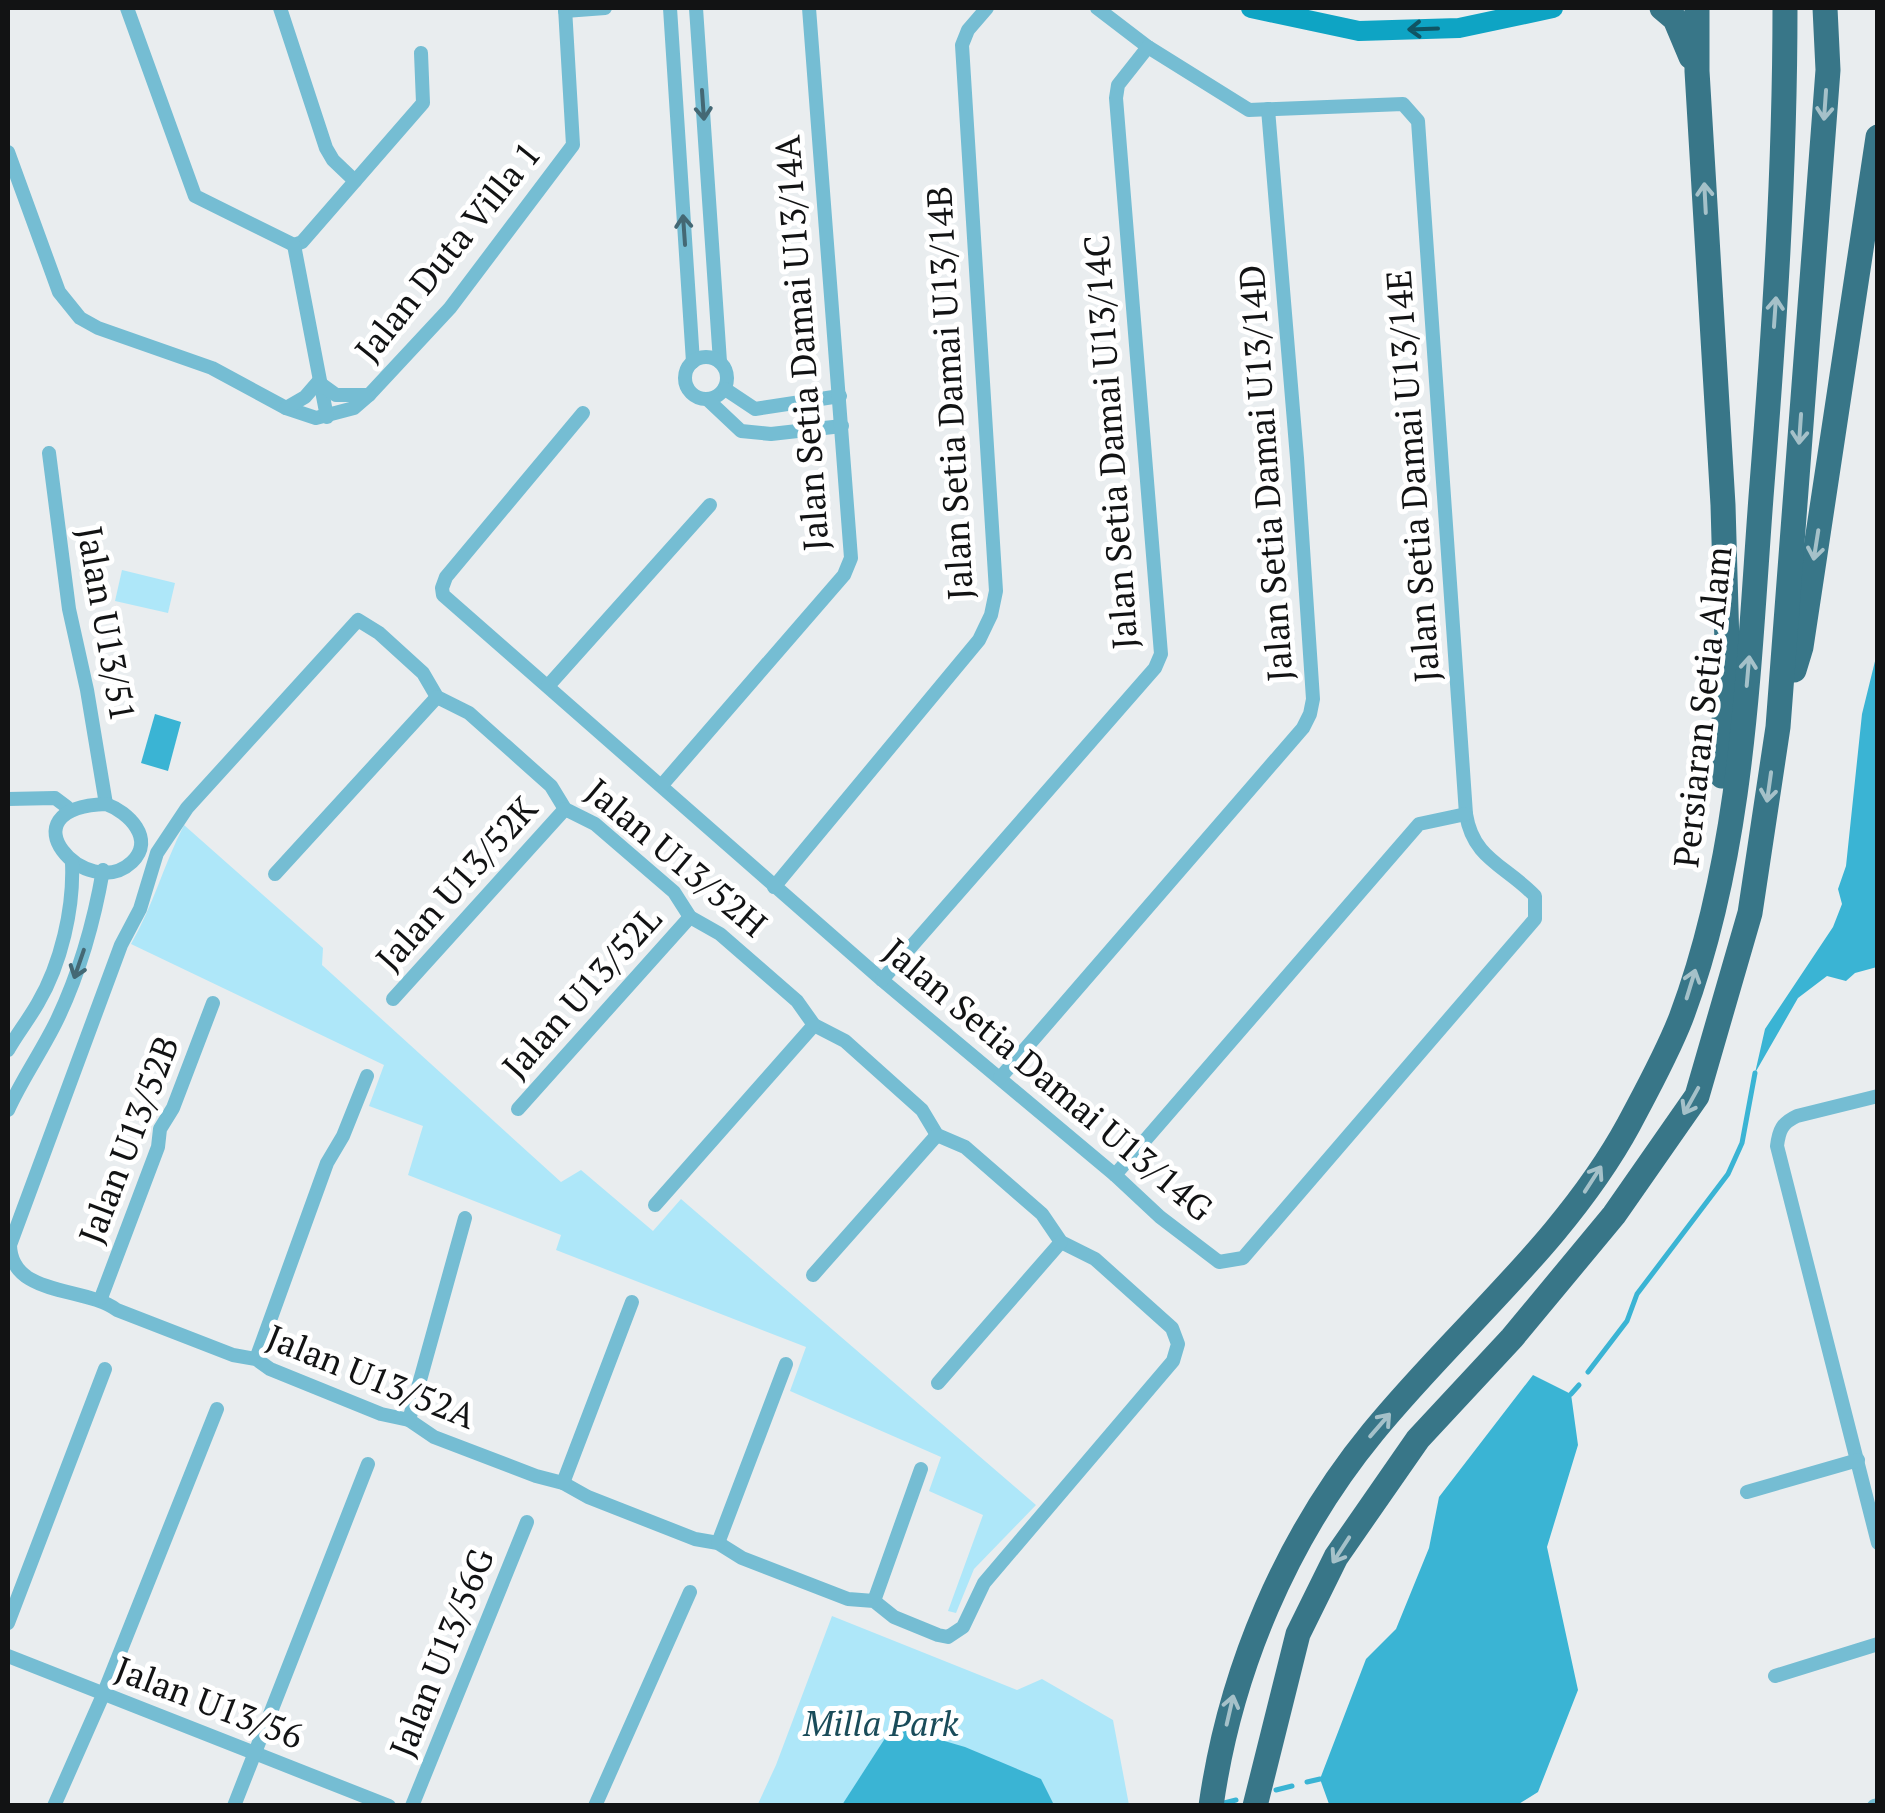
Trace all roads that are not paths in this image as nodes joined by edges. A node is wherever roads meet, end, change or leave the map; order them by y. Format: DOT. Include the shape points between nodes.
graph roads {
  1 [pos="127,8"];
  2 [pos="280,8"];
  3 [pos="605,8"];
  4 [pos="670,8"];
  5 [pos="696,8"];
  6 [pos="809,8"];
  7 [pos="987,8"];
  8 [pos="1097,8"];
  9 [pos="1250,8"];
  10 [pos="1553,8"];
  11 [pos="1662,8"];
  12 [pos="1697,8"];
  13 [pos="1785,8"];
  14 [pos="1824,8"];
  15 [pos="565,9"];
  16 [pos="1148,47"];
  17 [pos="421,53"];
  18 [pos="1697,71"];
  19 [pos="1268,110"];
  20 [pos="1878,137"];
  21 [pos="8,152"];
  22 [pos="355,181"];
  23 [pos="294,245"];
  24 [pos="688,292"];
  25 [pos="716,292"];
  26 [pos="692,362"];
  27 [pos="720,362"];
  28 [pos="318,382"];
  29 [pos="725,389"];
  30 [pos="369,395"];
  31 [pos="840,396"];
  32 [pos="708,400"];
  33 [pos="286,408"];
  34 [pos="583,413"];
  35 [pos="327,417"];
  36 [pos="842,426"];
  37 [pos="49,453"];
  38 [pos="710,505"];
  39 [pos="548,686"];
  40 [pos="437,697"];
  41 [pos="1778,727"];
  42 [pos="662,785"];
  43 [pos="8,798"];
  44 [pos="106,804"];
  45 [pos="565,809"];
  46 [pos="67,812"];
  47 [pos="1466,814"];
  48 [pos="141,845"];
  49 [pos="158,853"];
  50 [pos="72,863"];
  51 [pos="103,870"];
  52 [pos="275,874"];
  53 [pos="774,886"];
  54 [pos="1714,906"];
  55 [pos="690,917"];
  56 [pos="882,980"];
  57 [pos="394,999"];
  58 [pos="213,1003"];
  59 [pos="814,1025"];
  60 [pos="8,1050"];
  61 [pos="367,1076"];
  62 [pos="1000,1078"];
  63 [pos="1878,1096"];
  64 [pos="518,1109"];
  65 [pos="8,1110"];
  66 [pos="937,1135"];
  67 [pos="1115,1175"];
  68 [pos="655,1205"];
  69 [pos="465,1218"];
  70 [pos="1062,1242"];
  71 [pos="812,1274"];
  72 [pos="101,1298"];
  73 [pos="632,1302"];
  74 [pos="256,1359"];
  75 [pos="786,1364"];
  76 [pos="105,1369"];
  77 [pos="938,1383"];
  78 [pos="217,1409"];
  79 [pos="409,1420"];
  80 [pos="1858,1460"];
  81 [pos="368,1464"];
  82 [pos="921,1468"];
  83 [pos="563,1483"];
  84 [pos="1747,1492"];
  85 [pos="1056,1496"];
  86 [pos="527,1522"];
  87 [pos="718,1543"];
  88 [pos="1878,1544"];
  89 [pos="690,1592"];
  90 [pos="874,1601"];
  91 [pos="8,1623"];
  92 [pos="1878,1644"];
  93 [pos="8,1656"];
  94 [pos="1775,1676"];
  95 [pos="103,1695"];
  96 [pos="256,1754"];
  97 [pos="1257,1800"];
  98 [pos="54,1806"];
  99 [pos="234,1806"];
  100 [pos="390,1806"];
  101 [pos="412,1806"];
  102 [pos="595,1806"];
  103 [pos="1211,1806"];
  1 -- 23 [label="street" via="195,196"];
  2 -- 22 [label="street" via="326,148"];
  3 -- 15 [label="street"];
  24 -- 4 [label="street, one-way"];
  5 -- 25 [label="street, one-way"];
  6 -- 31 [label="street, Jalan Setia Damai U13/14A"];
  7 -- 53 [label="street, Jalan Setia Damai U13/14B" via="962,45 996,591 991,614 979,640"];
  8 -- 16 [label="street"];
  10 -- 9 [label="street, one-way" via="1459,28 1359,32"];
  11 -- 18 [label="highway" via="1675,18"];
  12 -- 18 [label="highway"];
  54 -- 13 [label="highway, Persiaran Setia Alam, one-way" via="1734,812 1747,684 1786,130"];
  14 -- 41 [label="highway, Persiaran Setia Alam, one-way" via="1828,70"];
  15 -- 30 [label="street, Jalan Duta Villa 1" via="573,145 450,308"];
  16 -- 19 [label="street" via="1249,110"];
  16 -- 56 [label="street, Jalan Setia Damai U13/14C" via="1118,85 1116,98 1161,654"];
  17 -- 22 [label="street" via="423,103"];
  54 -- 18 [label="highway, one-way" via="1727,644"];
  19 -- 47 [label="street, Jalan Setia Damai U13/14E" via="1403,104 1420,134"];
  19 -- 62 [label="street, Jalan Setia Damai U13/14D" via="1310,714"];
  20 -- 41 [label="highway, one-way" via="1801,647"];
  21 -- 33 [label="street" via="59,292 80,318 212,368"];
  22 -- 23 [label="street"];
  23 -- 28 [label="street"];
  24 -- 25 [label="street" via="696,300"];
  24 -- 26 [label="street"];
  25 -- 27 [label="street"];
  26 -- 27 [label="street"];
  26 -- 32 [label="street" via="686,386"];
  27 -- 29 [label="street" via="728,374"];
  28 -- 30 [label="street" via="336,396"];
  28 -- 33 [label="street"];
  28 -- 35 [label="street"];
  29 -- 31 [label="street" via="755,409"];
  29 -- 32 [label="street"];
  30 -- 35 [label="street, Jalan Duta Villa 1"];
  31 -- 36 [label="street, Jalan Setia Damai U13/14A"];
  32 -- 36 [label="street" via="741,431"];
  33 -- 35 [label="street"];
  34 -- 39 [label="street, Jalan Setia Damai U13/14G" via="442,588 448,601"];
  36 -- 42 [label="street, Jalan Setia Damai U13/14A" via="850,558 844,575"];
  37 -- 44 [label="street, Jalan U13/51" via="69,609"];
  38 -- 39 [label="street"];
  39 -- 42 [label="street, Jalan Setia Damai U13/14G"];
  40 -- 45 [label="street, Jalan U13/52H" via="469,712 552,786"];
  40 -- 49 [label="street, Jalan U13/52H" via="423,673 358,620 187,808"];
  40 -- 52 [label="street"];
  41 -- 97 [label="highway, Persiaran Setia Alam, one-way" via="1750,913 1697,1096 1614,1215 1418,1439 1336,1556 1298,1634"];
  42 -- 53 [label="street, Jalan Setia Damai U13/14G"];
  43 -- 46 [label="street" via="55,798"];
  44 -- 46 [label="street"];
  44 -- 48 [label="street" via="132,819"];
  45 -- 55 [label="street, Jalan U13/52H" via="596,824 674,892"];
  45 -- 57 [label="street, Jalan U13/52K"];
  46 -- 50 [label="street" via="56,836"];
  47 -- 67 [label="street" via="1418,824"];
  47 -- 67 [label="street, Jalan Setia Damai U13/14G" via="1479,850 1535,896 1535,918 1242,1258 1218,1262"];
  48 -- 49 [label="street"];
  48 -- 51 [label="street" via="133,861"];
  49 -- 72 [label="street, Jalan U13/52A" via="10,1245 18,1273"];
  50 -- 51 [label="street"];
  50 -- 60 [label="street" via="73,886 53,969"];
  51 -- 65 [label="street, one-way" via="74,981"];
  53 -- 56 [label="street, Jalan Setia Damai U13/14G"];
  103 -- 54 [label="highway, Persiaran Setia Alam, one-way" via="1234,1690 1312,1519 1372,1434 1580,1200 1628,1126 1680,1020"];
  55 -- 59 [label="street, Jalan U13/52H" via="720,934 797,1001"];
  55 -- 64 [label="street, Jalan U13/52L"];
  56 -- 62 [label="street, Jalan Setia Damai U13/14G"];
  58 -- 72 [label="street, Jalan U13/52B"];
  59 -- 66 [label="street, Jalan U13/52H" via="871,1064 922,1110"];
  59 -- 68 [label="street"];
  61 -- 74 [label="street"];
  62 -- 67 [label="street, Jalan Setia Damai U13/14G"];
  63 -- 80 [label="street" via="1797,1116 1779,1130 1779,1163"];
  66 -- 70 [label="street, Jalan U13/52H" via="965,1147 1042,1214"];
  66 -- 71 [label="street"];
  69 -- 79 [label="street"];
  70 -- 77 [label="street"];
  70 -- 85 [label="street, Jalan U13/52H" via="1095,1259 1172,1328 1178,1344 1173,1361"];
  72 -- 74 [label="street, Jalan U13/52A" via="117,1310"];
  73 -- 83 [label="street"];
  74 -- 79 [label="street, Jalan U13/52A"];
  75 -- 87 [label="street"];
  76 -- 91 [label="street"];
  78 -- 95 [label="street"];
  79 -- 83 [label="street, Jalan U13/52A" via="434,1436"];
  80 -- 84 [label="street"];
  80 -- 88 [label="street"];
  81 -- 96 [label="street"];
  82 -- 90 [label="street"];
  83 -- 87 [label="street, Jalan U13/52A"];
  85 -- 90 [label="street, Jalan U13/52A" via="984,1582 957,1633 938,1635"];
  86 -- 101 [label="street, Jalan U13/56G"];
  87 -- 90 [label="street, Jalan U13/52A" via="848,1599"];
  89 -- 102 [label="street"];
  92 -- 94 [label="street"];
  93 -- 95 [label="street, Jalan U13/56"];
  95 -- 96 [label="street, Jalan U13/56"];
  95 -- 98 [label="street"];
  96 -- 99 [label="street"];
  96 -- 100 [label="street, Jalan U13/56"];
}
